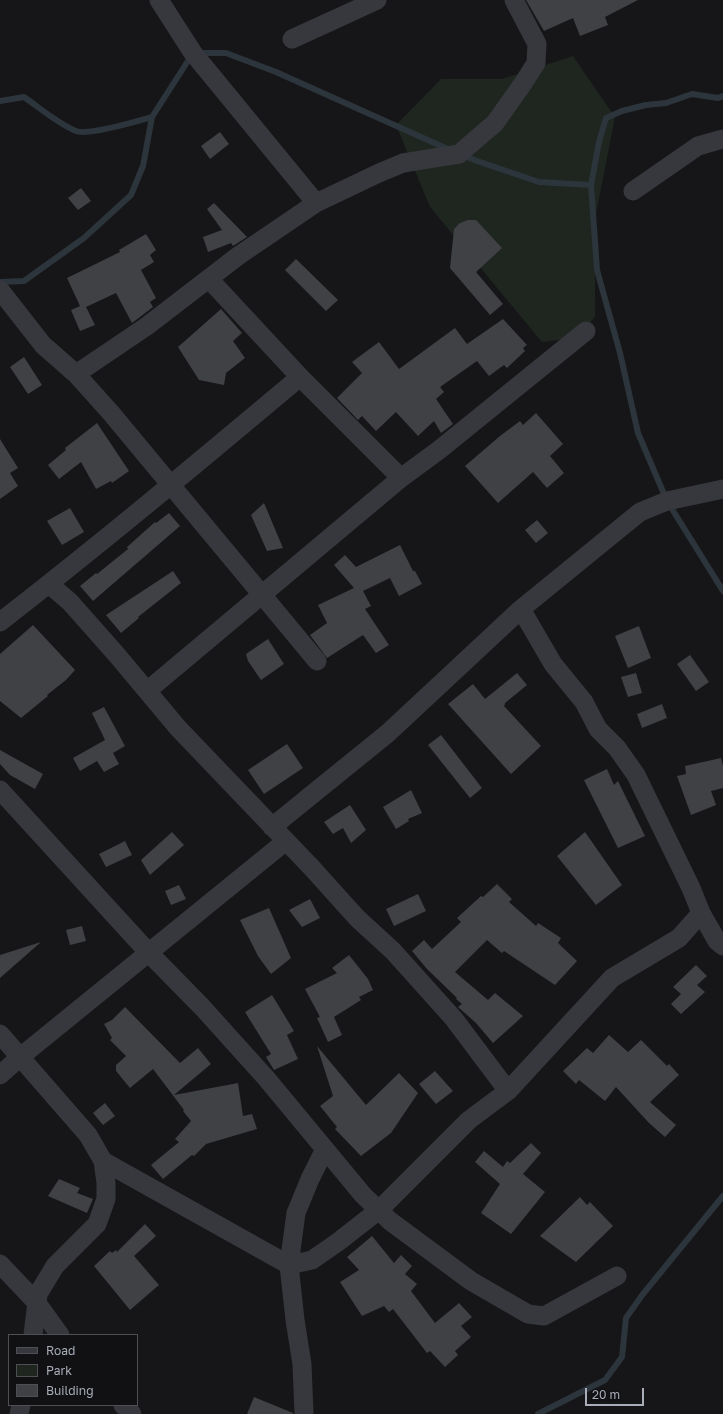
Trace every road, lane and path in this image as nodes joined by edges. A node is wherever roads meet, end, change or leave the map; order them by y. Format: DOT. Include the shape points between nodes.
graph roads {
  1 [pos="159,0"];
  2 [pos="377,0"];
  3 [pos="514,0"];
  4 [pos="292,39"];
  5 [pos="723,139"];
  6 [pos="633,191"];
  7 [pos="316,203"];
  8 [pos="209,279"];
  9 [pos="0,290"];
  10 [pos="586,331"];
  11 [pos="76,374"];
  12 [pos="300,377"];
  13 [pos="401,478"];
  14 [pos="171,485"];
  15 [pos="723,489"];
  16 [pos="49,584"];
  17 [pos="262,595"];
  18 [pos="521,609"];
  19 [pos="0,622"];
  20 [pos="317,661"];
  21 [pos="147,691"];
  22 [pos="223,775"];
  23 [pos="0,790"];
  24 [pos="272,827"];
  25 [pos="286,841"];
  26 [pos="701,913"];
  27 [pos="723,946"];
  28 [pos="149,953"];
  29 [pos="0,1034"];
  30 [pos="19,1058"];
  31 [pos="0,1075"];
  32 [pos="508,1092"];
  33 [pos="325,1149"];
  34 [pos="103,1161"];
  35 [pos="379,1210"];
  36 [pos="0,1264"];
  37 [pos="288,1265"];
  38 [pos="617,1276"];
  39 [pos="37,1303"];
  40 [pos="33,1334"];
  41 [pos="59,1334"];
  42 [pos="124,1406"];
  43 [pos="132,1414"];
  44 [pos="304,1414"];
  1 -- 7 [label="street" via="192,53"];
  2 -- 4 [label="street"];
  3 -- 7 [label="street" via="537,44 536,63 495,124 459,154 403,163"];
  5 -- 6 [label="street" via="698,146"];
  7 -- 8 [label="street"];
  8 -- 11 [label="street" via="147,326"];
  8 -- 12 [label="street"];
  9 -- 11 [label="street" via="43,345"];
  10 -- 13 [label="street"];
  11 -- 14 [label="street"];
  12 -- 13 [label="street"];
  12 -- 14 [label="street"];
  13 -- 17 [label="street"];
  14 -- 16 [label="street"];
  14 -- 17 [label="street"];
  15 -- 18 [label="street" via="667,501 640,512"];
  16 -- 19 [label="street"];
  16 -- 21 [label="street" via="70,602"];
  17 -- 20 [label="street"];
  17 -- 21 [label="street"];
  18 -- 24 [label="street" via="388,733"];
  18 -- 26 [label="street" via="553,664 584,702 598,729 617,748 636,775"];
  21 -- 24 [label="street" via="178,728"];
  22 -- 24 [label="street"];
  23 -- 28 [label="street"];
  24 -- 25 [label="street"];
  25 -- 28 [label="street"];
  25 -- 32 [label="street" via="357,918 393,951 454,1019"];
  26 -- 27 [label="street" via="717,942"];
  26 -- 32 [label="street" via="679,938 612,978"];
  28 -- 30 [label="street"];
  28 -- 33 [label="street" via="266,1078"];
  29 -- 30 [label="street"];
  30 -- 31 [label="street"];
  30 -- 34 [label="street" via="88,1135"];
  32 -- 35 [label="street" via="469,1120"];
  33 -- 35 [label="street" via="363,1195"];
  33 -- 37 [label="street" via="296,1212"];
  34 -- 37 [label="street"];
  34 -- 39 [label="street" via="106,1199 97,1224 55,1266 38,1294"];
  35 -- 37 [label="street" via="312,1260"];
  35 -- 38 [label="street" via="390,1221 471,1280 528,1314 544,1316"];
  36 -- 39 [label="street"];
  37 -- 44 [label="street" via="302,1364"];
  39 -- 40 [label="street"];
  39 -- 41 [label="street"];
  42 -- 43 [label="street"];
}
